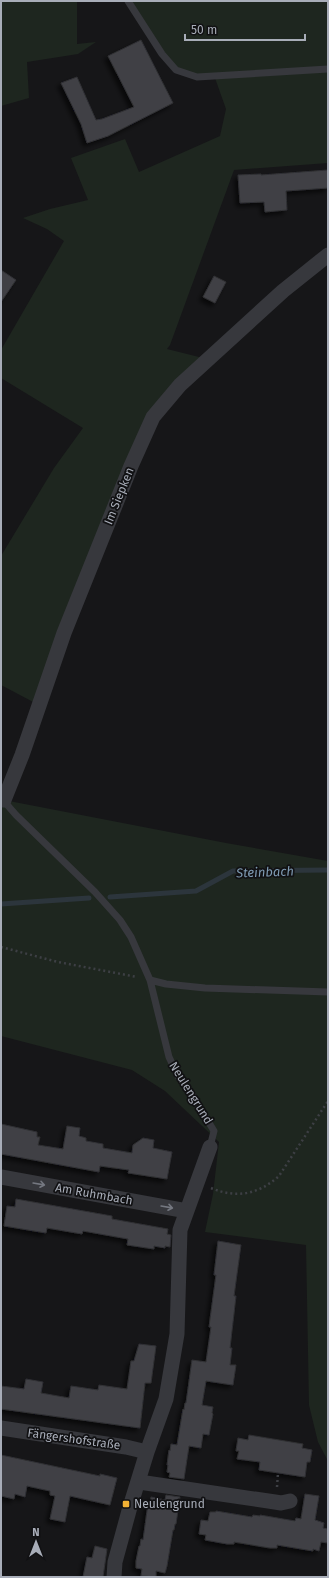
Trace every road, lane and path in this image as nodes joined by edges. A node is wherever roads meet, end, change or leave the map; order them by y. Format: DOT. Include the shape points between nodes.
graph roads {
  1 [pos="128,1"];
  2 [pos="328,69"];
  3 [pos="328,255"];
  4 [pos="2,800"];
  5 [pos="1,947"];
  6 [pos="150,980"];
  7 [pos="328,992"];
  8 [pos="328,1101"];
  9 [pos="210,1147"];
  10 [pos="1,1177"];
  11 [pos="198,1183"];
  12 [pos="187,1211"];
  13 [pos="1,1428"];
  14 [pos="147,1452"];
  15 [pos="139,1482"];
  16 [pos="290,1500"];
  17 [pos="114,1577"];
  1 -- 2 [label="lane" via="162,54 176,70 197,77"];
  3 -- 4 [label="street, Im Siepken" via="283,291 180,385 153,417 64,633 22,755"];
  4 -- 6 [label="lane, Neulengrund" via="120,920 131,937"];
  5 -- 6 [label="path" via="58,962 120,972"];
  6 -- 7 [label="lane" via="205,988"];
  6 -- 9 [label="lane, Neulengrund" via="169,1057 178,1076 214,1131"];
  8 -- 11 [label="path" via="279,1176 270,1184 254,1192 237,1194 217,1191"];
  9 -- 11 [label="street, Neulengrund"];
  10 -- 12 [label="street, Am Ruhmbach, one-way"];
  11 -- 12 [label="street, Neulengrund"];
  12 -- 14 [label="street, Neulengrund" via="180,1230 177,1334 172,1371 166,1399"];
  13 -- 14 [label="street, Fängershofstraße" via="126,1446"];
  14 -- 15 [label="street, Neulengrund"];
  15 -- 16 [label="street" via="281,1503"];
  15 -- 17 [label="street, Neulengrund" via="121,1536"];
}
